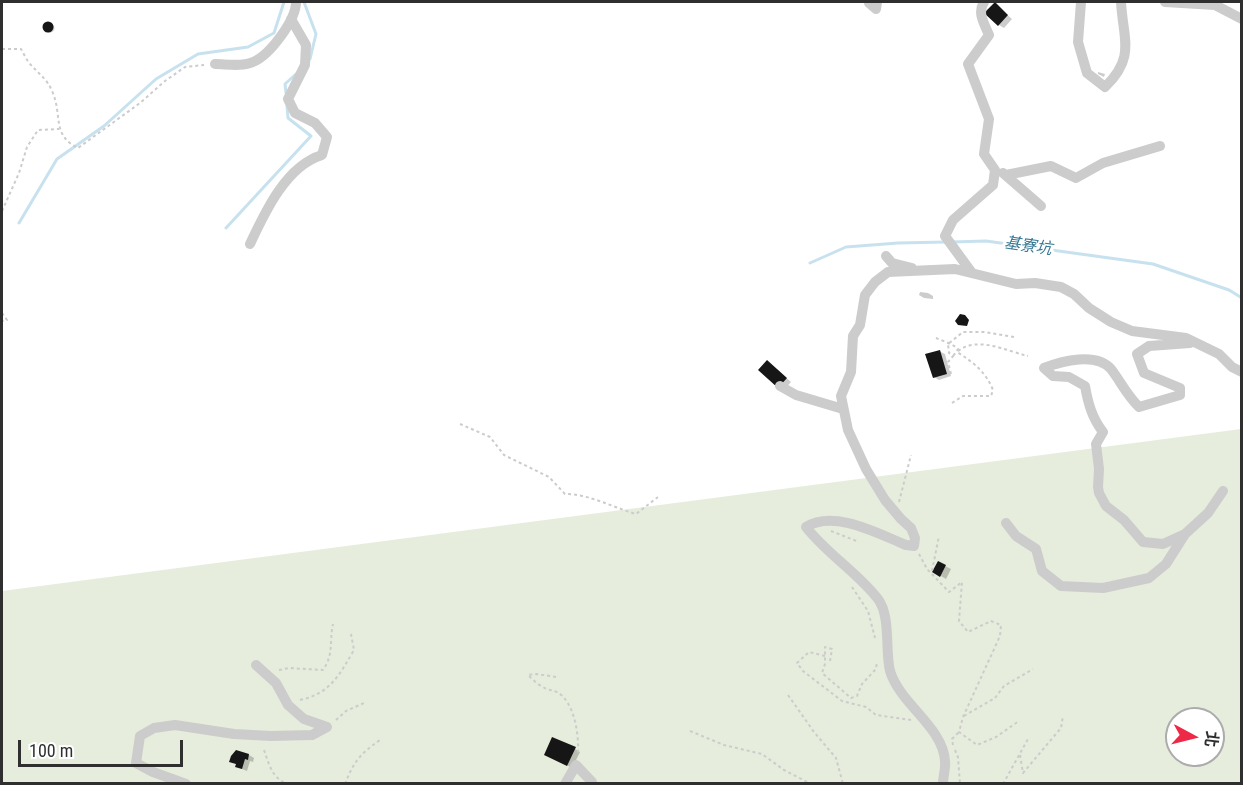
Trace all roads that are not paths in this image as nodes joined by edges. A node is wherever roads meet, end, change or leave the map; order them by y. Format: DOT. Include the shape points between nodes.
graph roads {
  1 [pos="296,2"];
  2 [pos="870,2"];
  3 [pos="877,2"];
  4 [pos="984,2"];
  5 [pos="1081,2"];
  6 [pos="1121,2"];
  7 [pos="1166,2"];
  8 [pos="291,19"];
  9 [pos="1242,20"];
  10 [pos="214,64"];
  11 [pos="1160,146"];
  12 [pos="988,160"];
  13 [pos="1006,175"];
  14 [pos="1041,206"];
  15 [pos="250,244"];
  16 [pos="886,256"];
  17 [pos="919,271"];
  18 [pos="972,273"];
  19 [pos="1196,343"];
  20 [pos="1242,372"];
  21 [pos="780,387"];
  22 [pos="843,408"];
  23 [pos="1222,491"];
  24 [pos="1006,523"];
  25 [pos="1185,534"];
  26 [pos="256,665"];
  27 [pos="592,782"];
  28 [pos="186,783"];
  29 [pos="565,783"];
  30 [pos="943,783"];
  1 -- 8 [label="street"];
  2 -- 3 [label="street" via="876,9"];
  4 -- 12 [label="street" via="980,16 989,35 968,64 989,119 984,154"];
  5 -- 6 [label="street" via="1078,42 1087,73 1105,87 1117,75 1127,48"];
  7 -- 9 [label="street" via="1215,5"];
  8 -- 10 [label="street" via="286,30 254,62"];
  8 -- 15 [label="street" via="306,45 305,64 288,99 295,113 315,123 327,137 322,155 309,159 272,199"];
  11 -- 13 [label="street" via="1103,163 1076,178 1051,166"];
  12 -- 13 [label="street"];
  12 -- 18 [label="street" via="995,170 993,185 953,220 945,236"];
  13 -- 14 [label="street"];
  16 -- 17 [label="street"];
  17 -- 18 [label="street" via="955,269"];
  17 -- 22 [label="street" via="888,272 865,295 854,336 851,372 841,396"];
  18 -- 19 [label="street" via="1016,284 1061,287 1111,322 1132,331 1186,338"];
  19 -- 20 [label="street"];
  19 -- 25 [label="street" via="1149,346 1137,354 1144,373 1180,388 1180,395 1139,407 1109,367 1087,358 1044,368 1053,376 1069,377 1085,386 1089,406 1103,432 1096,444 1098,487 1106,506 1143,542 1163,544"];
  21 -- 22 [label="street"];
  22 -- 30 [label="street" via="848,430 866,469 885,501 911,528 914,546 852,523 818,522 806,527 880,601 890,670 898,688 938,737 945,760"];
  23 -- 25 [label="street" via="1208,513"];
  24 -- 25 [label="street" via="1016,536 1036,549 1042,571 1061,586 1092,588 1149,578 1166,564"];
  26 -- 28 [label="street" via="304,719 327,727 312,735 271,736 175,725 154,728 140,736 136,763"];
  27 -- 29 [label="street" via="576,765"];
}
